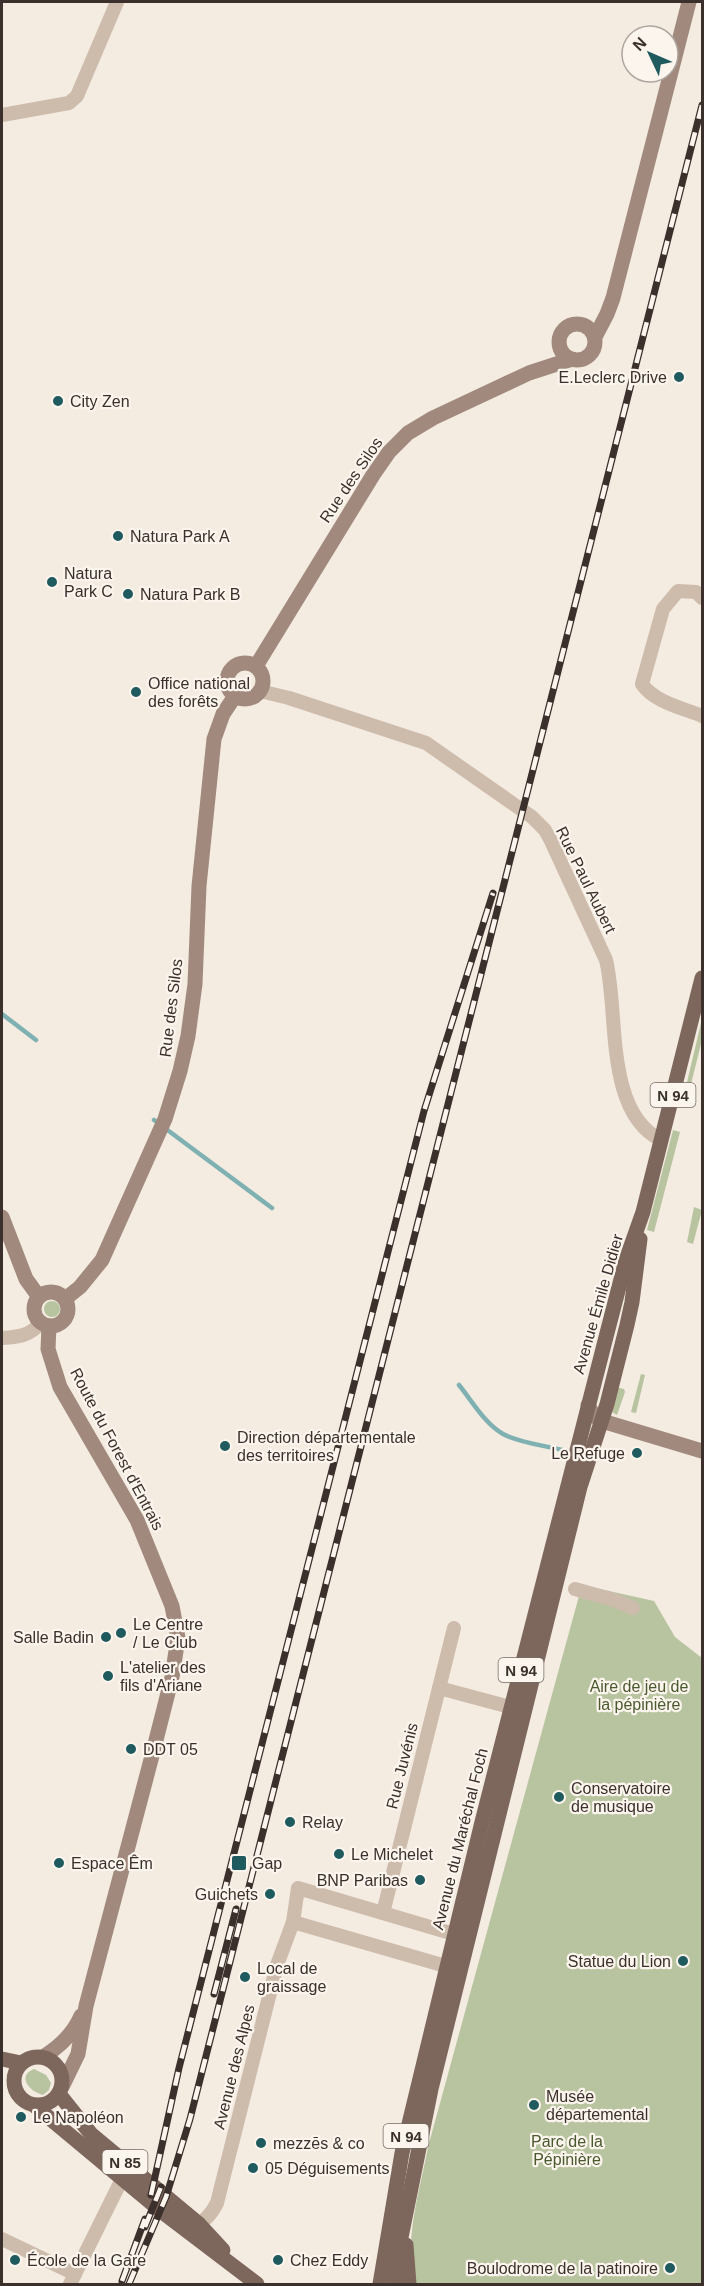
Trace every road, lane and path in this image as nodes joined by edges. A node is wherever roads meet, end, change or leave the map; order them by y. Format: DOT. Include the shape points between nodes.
graph roads {
  1 [pos="117,2"];
  2 [pos="689,2"];
  3 [pos="2,115"];
  4 [pos="613,298"];
  5 [pos="583,325"];
  6 [pos="595,337"];
  7 [pos="559,343"];
  8 [pos="572,359"];
  9 [pos="529,373"];
  10 [pos="702,598"];
  11 [pos="256,666"];
  12 [pos="260,691"];
  13 [pos="235,696"];
  14 [pos="702,716"];
  15 [pos="702,978"];
  16 [pos="661,1140"];
  17 [pos="643,1212"];
  18 [pos="2,1217"];
  19 [pos="39,1297"];
  20 [pos="65,1299"];
  21 [pos="45,1325"];
  22 [pos="2,1338"];
  23 [pos="588,1405"];
  24 [pos="602,1421"];
  25 [pos="702,1451"];
  26 [pos="575,1589"];
  27 [pos="633,1608"];
  28 [pos="454,1628"];
  29 [pos="439,1688"];
  30 [pos="519,1709"];
  31 [pos="382,1912"];
  32 [pos="293,1922"];
  33 [pos="462,1936"];
  34 [pos="454,1968"];
  35 [pos="86,2006"];
  36 [pos="43,2057"];
  37 [pos="2,2059"];
  38 [pos="21,2063"];
  39 [pos="2,2072"];
  40 [pos="14,2084"];
  41 [pos="60,2091"];
  42 [pos="35,2106"];
  43 [pos="122,2179"];
  44 [pos="405,2215"];
  45 [pos="174,2221"];
  46 [pos="199,2224"];
  47 [pos="2,2239"];
  48 [pos="236,2267"];
  49 [pos="73,2279"];
  50 [pos="257,2284"];
  51 [pos="380,2284"];
  52 [pos="395,2284"];
  53 [pos="409,2284"];
  1 -- 3 [label="street" via="77,96 69,103"];
  2 -- 4 [label="street"];
  4 -- 5 [label="street"];
  4 -- 6 [label="street"];
  5 -- 6 [label="street"];
  5 -- 7 [label="street" via="566,328"];
  6 -- 8 [label="street" via="589,356"];
  7 -- 8 [label="street" via="565,356"];
  7 -- 9 [label="street, Rue des Silos"];
  8 -- 9 [label="street, Rue des Silos"];
  9 -- 11 [label="street, Rue des Silos" via="433,418 408,433 389,452"];
  10 -- 14 [label="street" via="696,592 678,591 669,600 642,684 660,699"];
  11 -- 12 [label="street" via="264,681"];
  11 -- 13 [label="street" via="242,662 230,669 227,684"];
  12 -- 13 [label="street" via="248,699"];
  12 -- 16 [label="street, Rue Paul Aubert" via="426,743 540,824 606,960 625,1093 638,1120"];
  13 -- 20 [label="street, Rue des Silos" via="214,739 199,886 194,995 180,1071 162,1125 102,1260"];
  15 -- 16 [label="main road, Avenue Émile Didier / N 94"];
  16 -- 17 [label="main road, Avenue Émile Didier / N 94"];
  17 -- 23 [label="main road, Avenue Émile Didier / N 94" via="626,1260"];
  17 -- 24 [label="main road, Avenue Émile Didier / N 94" via="632,1302"];
  18 -- 19 [label="street" via="26,1279"];
  19 -- 20 [label="street" via="53,1292"];
  19 -- 21 [label="street" via="35,1313"];
  20 -- 21 [label="street" via="68,1315 60,1324"];
  21 -- 22 [label="street" via="24,1336"];
  21 -- 35 [label="street, Route du Forest d'Entrais" via="60,1387 137,1520 172,1606 178,1638 159,1731"];
  23 -- 24 [label="street"];
  23 -- 30 [label="main road, Avenue du Maréchal Foch / N 94"];
  24 -- 25 [label="street"];
  24 -- 30 [label="main road, Avenue du Maréchal Foch / N 94"];
  26 -- 27 [label="street"];
  28 -- 29 [label="street, Rue Juvénis"];
  29 -- 30 [label="street"];
  29 -- 31 [label="street, Rue Juvénis"];
  30 -- 33 [label="main road, Avenue du Maréchal Foch / N 94"];
  31 -- 32 [label="street, Avenue des Alpes" via="298,1888"];
  31 -- 33 [label="street"];
  32 -- 34 [label="street"];
  32 -- 46 [label="street, Avenue des Alpes" via="277,1965 217,2203"];
  33 -- 34 [label="main road, Avenue du Maréchal Foch / N 94"];
  34 -- 44 [label="main road, Avenue du Maréchal Foch / N 94"];
  34 -- 51 [label="main road, Avenue du Maréchal Foch / N 94" via="402,2154"];
  35 -- 36 [label="street, Route du Forest d'Entrais" via="68,2037"];
  35 -- 41 [label="street, Route du Forest d'Entrais" via="78,2054"];
  36 -- 38 [label="main road"];
  36 -- 41 [label="main road" via="60,2073"];
  37 -- 38 [label="main road"];
  38 -- 40 [label="main road"];
  39 -- 40 [label="main road"];
  40 -- 42 [label="main road" via="23,2099"];
  41 -- 42 [label="main road" via="50,2103"];
  41 -- 46 [label="main road, N 85" via="91,2134"];
  42 -- 43 [label="main road, N 85"];
  43 -- 45 [label="main road, N 85"];
  43 -- 49 [label="street"];
  44 -- 52 [label="main road, Avenue du Maréchal Foch / N 94"];
  44 -- 53 [label="main road"];
  45 -- 46 [label="street"];
  45 -- 48 [label="main road, N 85"];
  46 -- 48 [label="main road, N 85"];
  47 -- 49 [label="street"];
  48 -- 50 [label="main road, N 85"];
}
